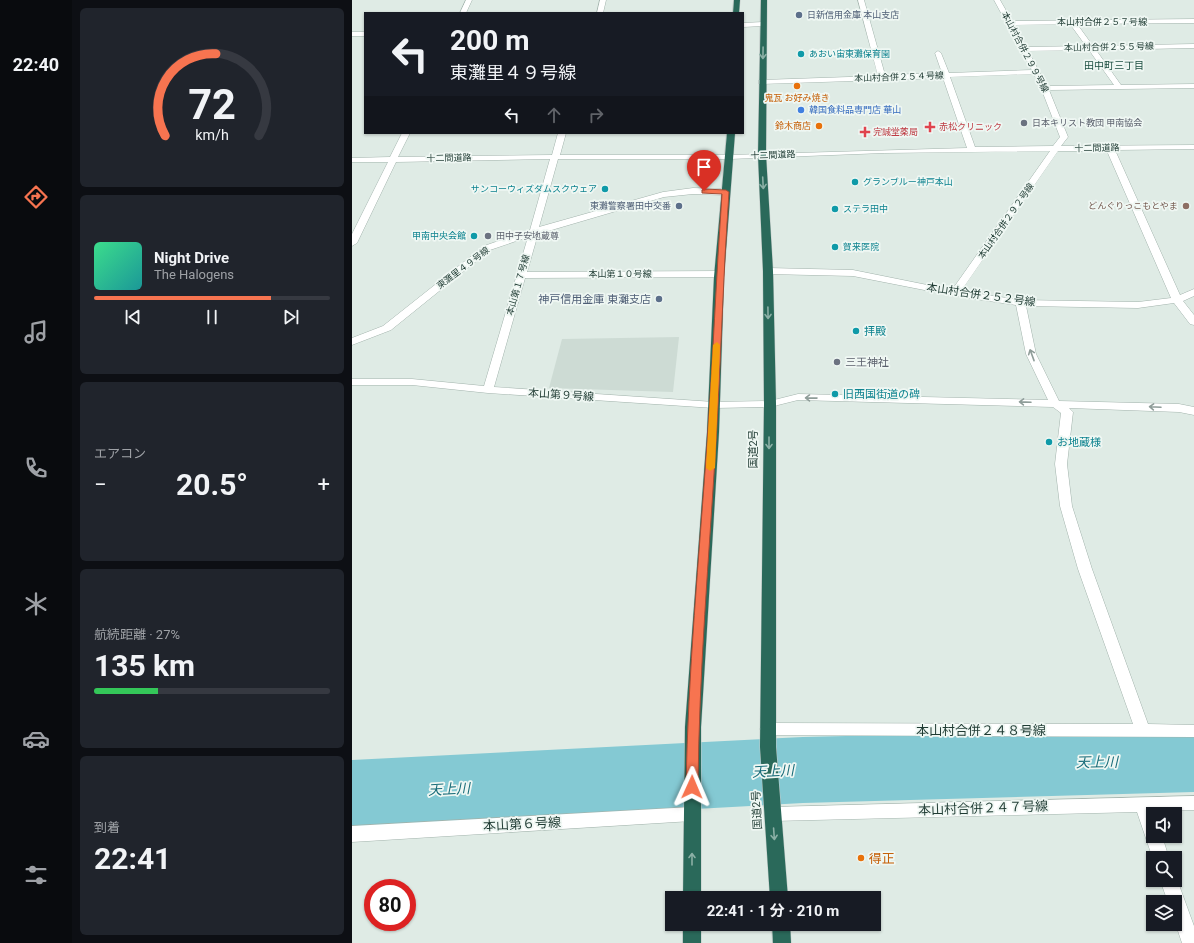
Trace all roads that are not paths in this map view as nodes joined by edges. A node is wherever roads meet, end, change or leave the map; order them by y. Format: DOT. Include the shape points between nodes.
graph roads {
  1 [pos="469,0"];
  2 [pos="603,0"];
  3 [pos="737,0"];
  4 [pos="764,0"];
  5 [pos="861,0"];
  6 [pos="997,0"];
  7 [pos="463,12"];
  8 [pos="600,12"];
  9 [pos="736,12"];
  10 [pos="1194,21"];
  11 [pos="1011,22"];
  12 [pos="1072,22"];
  13 [pos="763,24"];
  14 [pos="744,25"];
  15 [pos="352,34"];
  16 [pos="364,34"];
  17 [pos="1194,46"];
  18 [pos="1090,48"];
  19 [pos="1025,49"];
  20 [pos="938,54"];
  21 [pos="1037,72"];
  22 [pos="946,76"];
  23 [pos="882,78"];
  24 [pos="762,82"];
  25 [pos="1194,86"];
  26 [pos="1045,88"];
  27 [pos="1120,88"];
  28 [pos="406,134"];
  29 [pos="562,134"];
  30 [pos="730,134"];
  31 [pos="1194,147"];
  32 [pos="1057,148"];
  33 [pos="1110,148"];
  34 [pos="972,150"];
  35 [pos="762,155"];
  36 [pos="555,157"];
  37 [pos="729,157"];
  38 [pos="394,159"];
  39 [pos="352,160"];
  40 [pos="726,192"];
  41 [pos="533,232"];
  42 [pos="352,243"];
  43 [pos="768,271"];
  44 [pos="720,274"];
  45 [pos="521,275"];
  46 [pos="1194,292"];
  47 [pos="955,293"];
  48 [pos="1177,300"];
  49 [pos="1020,303"];
  50 [pos="1194,322"];
  51 [pos="352,342"];
  52 [pos="352,382"];
  53 [pos="488,390"];
  54 [pos="1055,403"];
  55 [pos="770,404"];
  56 [pos="714,405"];
  57 [pos="1194,411"];
  58 [pos="768,729"];
  59 [pos="1194,731"];
  60 [pos="1143,732"];
  61 [pos="1194,803"];
  62 [pos="1143,804"];
  63 [pos="692,807"];
  64 [pos="1146,813"];
  65 [pos="772,814"];
  66 [pos="352,834"];
  67 [pos="1171,887"];
  68 [pos="692,891"];
  69 [pos="778,891"];
  70 [pos="692,931"];
  71 [pos="781,931"];
  72 [pos="692,943"];
  73 [pos="782,943"];
  74 [pos="1191,943"];
  1 -- 7 [label="street"];
  2 -- 8 [label="street"];
  3 -- 9 [label="highway"];
  4 -- 13 [label="highway, 国道2号"];
  5 -- 23 [label="street"];
  6 -- 11 [label="street, 本山村合併２９９号線"];
  10 -- 12 [label="street, 本山村合併２５７号線"];
  11 -- 12 [label="street, 本山村合併２５７号線"];
  11 -- 19 [label="street, 本山村合併２９９号線"];
  12 -- 18 [label="street"];
  13 -- 14 [label="street"];
  13 -- 24 [label="highway, 国道2号, one-way"];
  15 -- 16 [label="street"];
  17 -- 18 [label="street, 本山村合併２５５号線"];
  18 -- 19 [label="street, 本山村合併２５５号線"];
  18 -- 27 [label="street"];
  19 -- 21 [label="street, 本山村合併２９９号線"];
  20 -- 22 [label="street"];
  21 -- 22 [label="street, 本山村合併２５４号線"];
  21 -- 26 [label="street, 本山村合併２９９号線"];
  22 -- 23 [label="street, 本山村合併２５４号線"];
  22 -- 34 [label="street"];
  23 -- 24 [label="street, 本山村合併２５４号線"];
  24 -- 35 [label="highway, 国道2号"];
  25 -- 27 [label="street"];
  26 -- 27 [label="street"];
  26 -- 32 [label="street, 本山村合併２９９号線" via="1064,137"];
  28 -- 38 [label="street"];
  29 -- 36 [label="street, 本山第１７号線"];
  30 -- 37 [label="highway"];
  31 -- 33 [label="street, 十二間道路"];
  32 -- 33 [label="street, 十二間道路"];
  32 -- 34 [label="street, 十二間道路"];
  32 -- 47 [label="street, 本山村合併２９２号線"];
  33 -- 48 [label="street"];
  34 -- 35 [label="street, 十二間道路"];
  35 -- 37 [label="street, 十二間道路"];
  35 -- 43 [label="highway, 国道2号, one-way"];
  36 -- 37 [label="street, 十二間道路"];
  36 -- 38 [label="street, 十二間道路"];
  36 -- 41 [label="street, 本山第１７号線"];
  37 -- 40 [label="highway"];
  38 -- 39 [label="street, 十二間道路"];
  38 -- 42 [label="street"];
  40 -- 41 [label="street, 東灘里４９号線" via="693,191 663,195"];
  40 -- 44 [label="highway"];
  41 -- 45 [label="street, 本山第１７号線"];
  41 -- 51 [label="street, 東灘里４９号線" via="487,248 386,328"];
  43 -- 47 [label="street, 本山村合併２５２号線" via="853,273"];
  43 -- 55 [label="highway, 国道2号, one-way"];
  44 -- 45 [label="street, 本山第１０号線"];
  44 -- 56 [label="highway"];
  45 -- 53 [label="street, 本山第１７号線"];
  46 -- 48 [label="street, 本山村合併２５２号線"];
  47 -- 49 [label="street, 本山村合併２５２号線"];
  48 -- 49 [label="street, 本山村合併２５２号線" via="1138,305"];
  48 -- 50 [label="street"];
  54 -- 49 [label="street, one-way" via="1031,354"];
  52 -- 53 [label="street, 本山第９号線" via="412,382"];
  53 -- 56 [label="street, 本山第９号線"];
  54 -- 55 [label="street, 本山第９号線, one-way" via="798,398"];
  57 -- 54 [label="street, 本山第９号線, one-way" via="1179,408"];
  54 -- 60 [label="street" via="1067,412 1061,464 1066,506 1085,569"];
  55 -- 56 [label="street, 本山第９号線"];
  55 -- 58 [label="highway, 国道2号, one-way"];
  56 -- 63 [label="highway" via="693,750"];
  58 -- 60 [label="street, 本山村合併２４８号線"];
  58 -- 65 [label="highway, 国道2号"];
  59 -- 60 [label="street, 本山村合併２４８号線"];
  61 -- 62 [label="street, 本山村合併２４７号線"];
  62 -- 64 [label="street"];
  62 -- 65 [label="street, 本山村合併２４７号線"];
  63 -- 66 [label="street, 本山第６号線"];
  68 -- 63 [label="highway, one-way"];
  65 -- 69 [label="highway, 国道2号, one-way"];
  67 -- 74 [label="street"];
  70 -- 72 [label="highway"];
  71 -- 73 [label="highway"];
}
